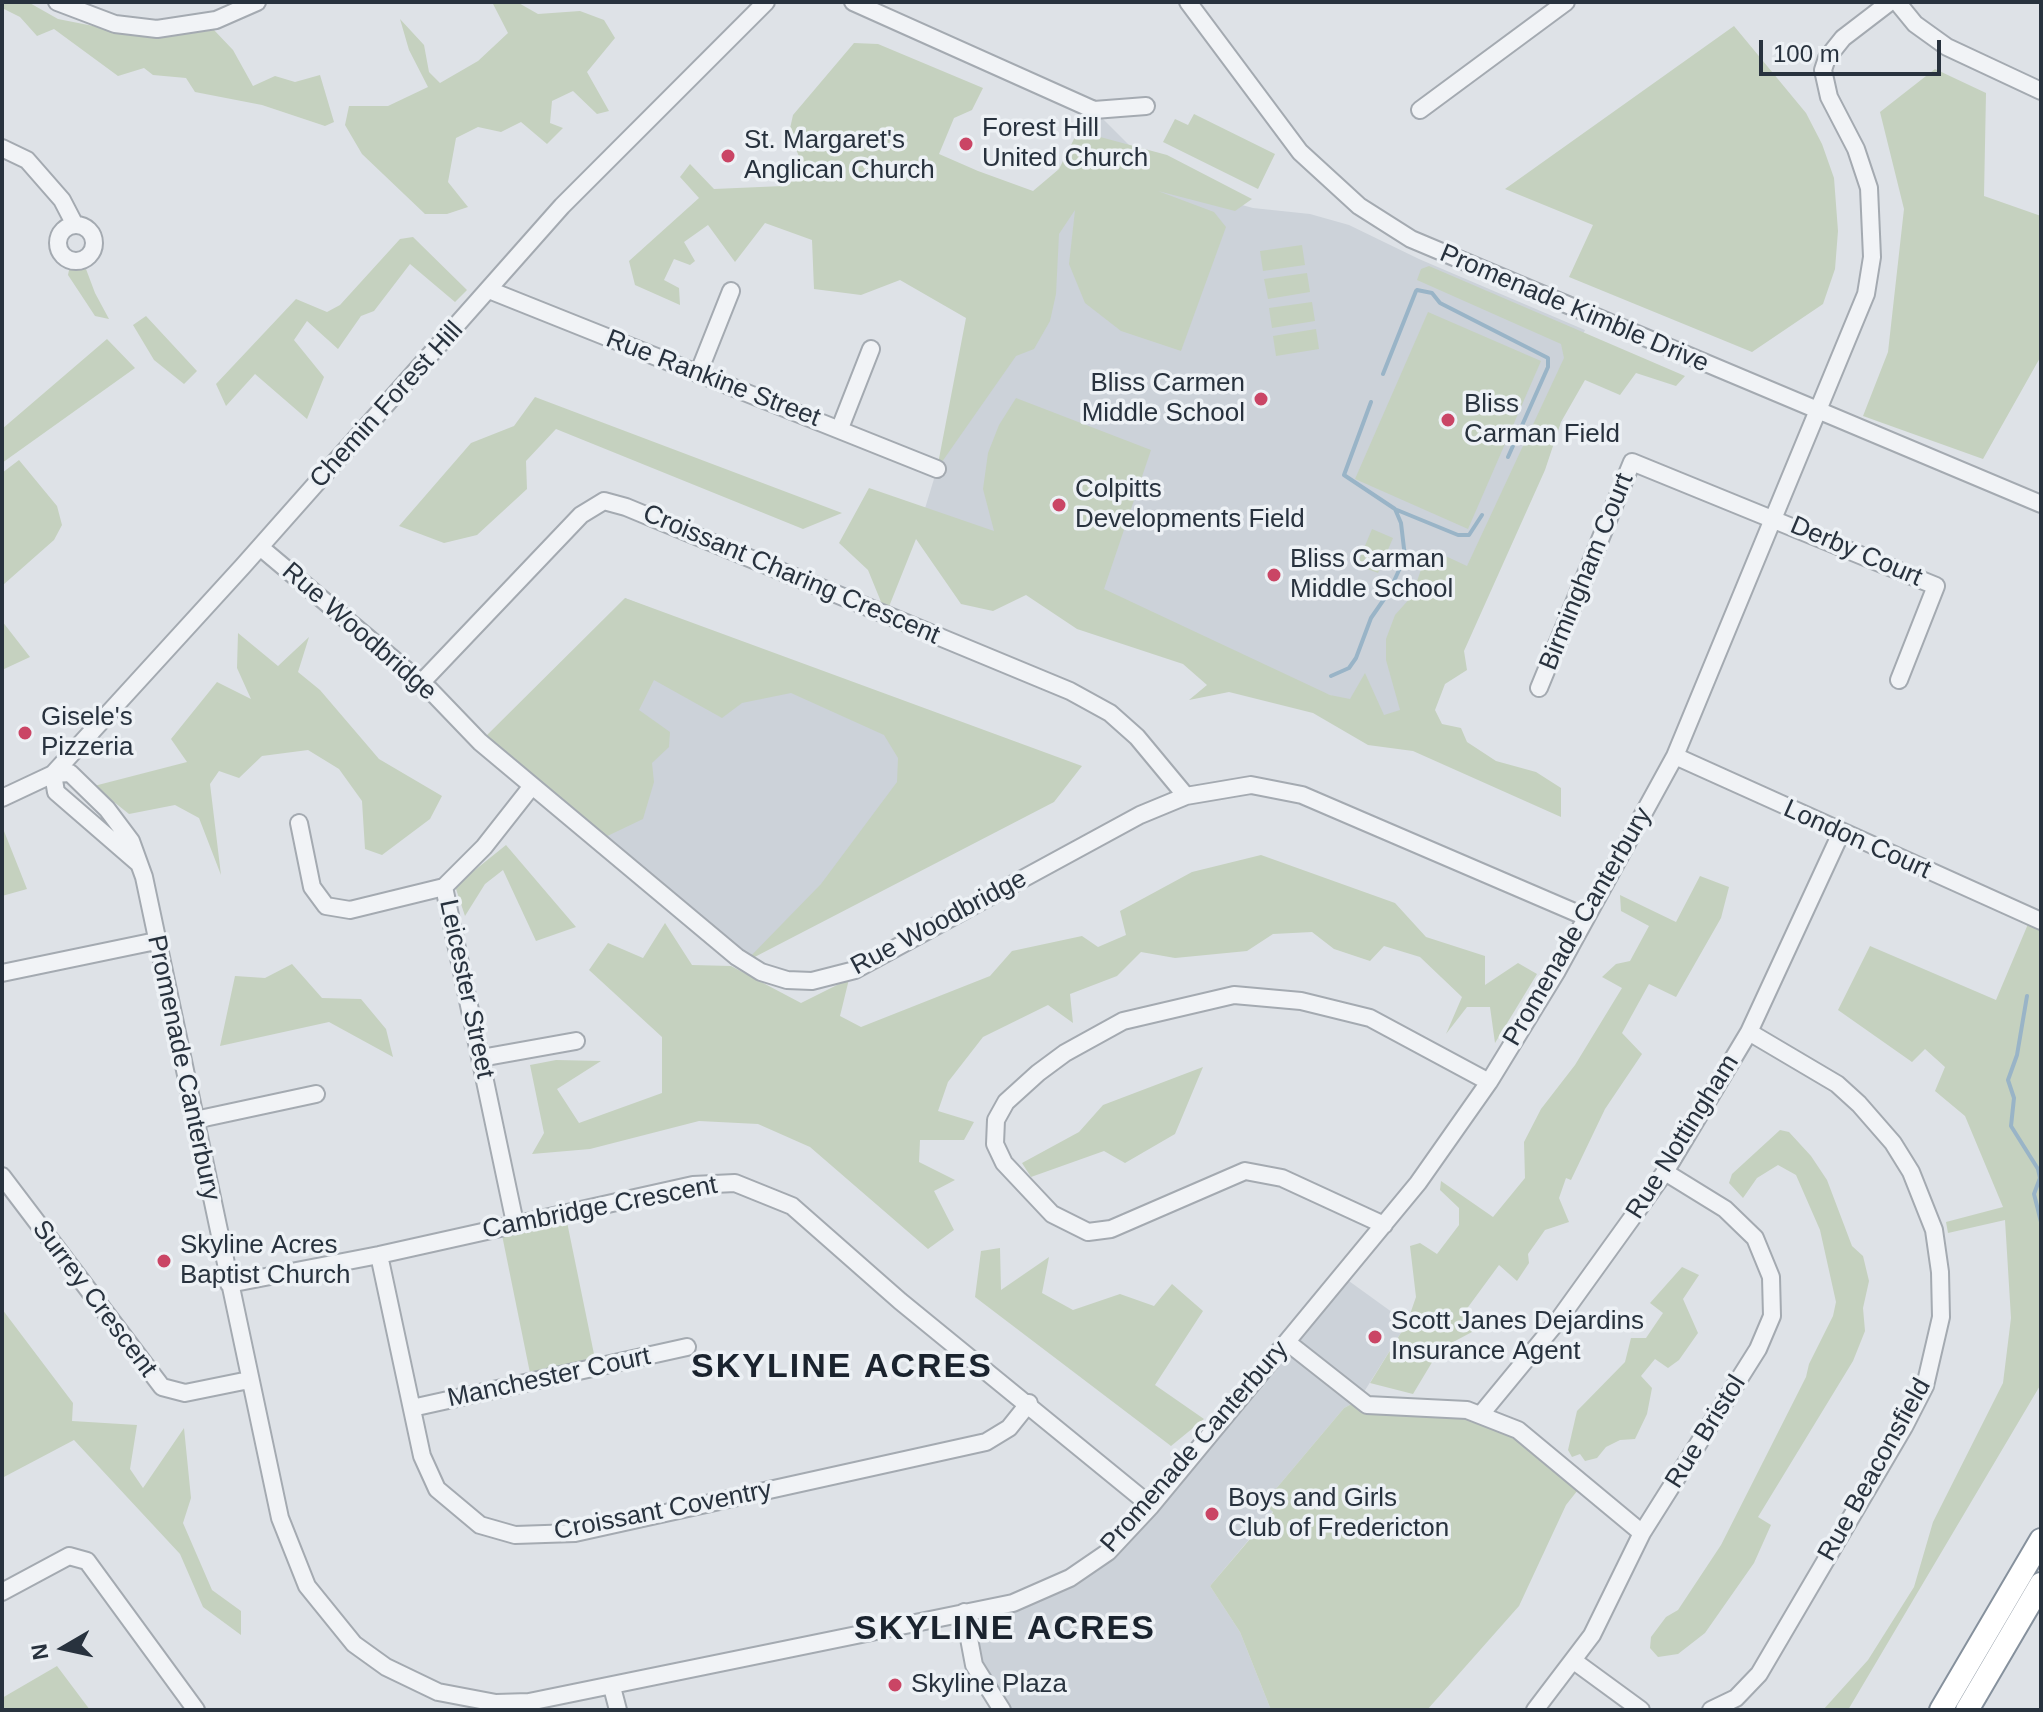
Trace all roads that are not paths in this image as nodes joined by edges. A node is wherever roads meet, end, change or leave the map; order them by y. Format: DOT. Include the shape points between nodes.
graph roads {
  1 [pos="57,2"];
  2 [pos="257,2"];
  3 [pos="766,2"];
  4 [pos="853,2"];
  5 [pos="1188,2"];
  6 [pos="1566,2"];
  7 [pos="1890,2"];
  8 [pos="1897,2"];
  9 [pos="2041,91"];
  10 [pos="1146,106"];
  11 [pos="1420,110"];
  12 [pos="2,148"];
  13 [pos="75,225"];
  14 [pos="489,290"];
  15 [pos="731,291"];
  16 [pos="871,349"];
  17 [pos="698,374"];
  18 [pos="1816,411"];
  19 [pos="840,428"];
  20 [pos="937,469"];
  21 [pos="2041,504"];
  22 [pos="1771,516"];
  23 [pos="260,547"];
  24 [pos="1899,680"];
  25 [pos="421,683"];
  26 [pos="1539,688"];
  27 [pos="1675,756"];
  28 [pos="53,774"];
  29 [pos="532,786"];
  30 [pos="1186,796"];
  31 [pos="2,798"];
  32 [pos="299,823"];
  33 [pos="1841,833"];
  34 [pos="444,887"];
  35 [pos="1586,917"];
  36 [pos="2041,921"];
  37 [pos="156,941"];
  38 [pos="2,973"];
  39 [pos="1749,1032"];
  40 [pos="576,1041"];
  41 [pos="481,1058"];
  42 [pos="1489,1082"];
  43 [pos="316,1094"];
  44 [pos="195,1120"];
  45 [pos="1665,1172"];
  46 [pos="2,1176"];
  47 [pos="515,1223"];
  48 [pos="1384,1225"];
  49 [pos="379,1255"];
  50 [pos="229,1284"];
  51 [pos="1287,1342"];
  52 [pos="687,1347"];
  53 [pos="249,1380"];
  54 [pos="1029,1403"];
  55 [pos="412,1408"];
  56 [pos="1482,1413"];
  57 [pos="1151,1506"];
  58 [pos="1642,1533"];
  59 [pos="2041,1540"];
  60 [pos="2041,1584"];
  61 [pos="2,1592"];
  62 [pos="964,1612"];
  63 [pos="1574,1661"];
  64 [pos="612,1687"];
  65 [pos="438,1692"];
  66 [pos="196,1710"];
  67 [pos="432,1710"];
  68 [pos="618,1710"];
  69 [pos="1002,1710"];
  70 [pos="1535,1710"];
  71 [pos="1641,1710"];
  72 [pos="1711,1710"];
  73 [pos="1941,1710"];
  74 [pos="1967,1710"];
  1 -- 2 [label="street" via="115,24 157,29 198,25"];
  3 -- 14 [label="street, Chemin Forest Hill" via="562,206"];
  4 -- 10 [label="street" via="1094,110"];
  5 -- 18 [label="street, Promenade Kimble Drive" via="1300,152 1378,218 1424,245"];
  6 -- 11 [label="street"];
  7 -- 18 [label="street, Promenade Canterbury" via="1834,47 1823,70 1829,97 1869,188 1872,257 1866,294"];
  8 -- 9 [label="street" via="1915,24 1947,47"];
  12 -- 13 [label="street" via="27,160 62,200"];
  14 -- 17 [label="street, Rue Rankine Street"];
  14 -- 23 [label="street, Chemin Forest Hill"];
  15 -- 17 [label="street"];
  16 -- 19 [label="street"];
  17 -- 19 [label="street, Rue Rankine Street"];
  18 -- 21 [label="street, Promenade Kimble Drive"];
  18 -- 22 [label="street, Promenade Canterbury"];
  19 -- 20 [label="street, Rue Rankine Street"];
  22 -- 24 [label="street, Derby Court" via="1936,586"];
  22 -- 26 [label="street, Birmingham Court" via="1632,462"];
  22 -- 27 [label="street, Promenade Canterbury"];
  23 -- 25 [label="street, Rue Woodbridge"];
  23 -- 28 [label="street, Chemin Forest Hill"];
  25 -- 29 [label="street, Rue Woodbridge"];
  25 -- 30 [label="street, Croissant Charing Crescent" via="581,515 604,501 1070,691 1110,713 1137,737"];
  27 -- 33 [label="street, London Court"];
  27 -- 35 [label="street, Promenade Canterbury"];
  28 -- 31 [label="street, Chemin Forest Hill"];
  28 -- 37 [label="street, Promenade Canterbury" via="56,792 139,864"];
  29 -- 30 [label="street, Rue Woodbridge" via="737,957 761,972 812,981 855,970 1140,815"];
  29 -- 34 [label="street, Leicester Street"];
  30 -- 35 [label="street, Rue Woodbridge" via="1251,785 1302,795"];
  32 -- 34 [label="street" via="312,887 326,906 350,910"];
  33 -- 36 [label="street, London Court"];
  33 -- 39 [label="street, Rue Nottingham"];
  34 -- 41 [label="street, Leicester Street"];
  35 -- 42 [label="street, Promenade Canterbury"];
  37 -- 38 [label="street"];
  37 -- 44 [label="street, Promenade Canterbury"];
  39 -- 45 [label="street, Rue Nottingham"];
  39 -- 72 [label="street, Rue Beaconsfield" via="1837,1084 1893,1143 1934,1230 1941,1317 1925,1386 1904,1427 1759,1674 1736,1698"];
  40 -- 41 [label="street"];
  41 -- 47 [label="street, Leicester Street"];
  42 -- 48 [label="street, Promenade Canterbury"];
  42 -- 48 [label="street" via="1370,1018 1301,1001 1234,995 1123,1021 1038,1073 1006,1102 996,1120 995,1144 1004,1163 1052,1214 1088,1232 1111,1229 1245,1171 1282,1178"];
  43 -- 44 [label="street"];
  44 -- 50 [label="street, Promenade Canterbury"];
  45 -- 56 [label="street, Rue Nottingham" via="1557,1322"];
  45 -- 58 [label="street, Rue Bristol" via="1725,1209 1755,1238 1771,1277 1772,1316 1758,1349"];
  46 -- 53 [label="street, Surrey Crescent" via="162,1387 185,1393"];
  47 -- 49 [label="street, Cambridge Crescent"];
  47 -- 54 [label="street, Cambridge Crescent" via="693,1185 735,1183 756,1189 792,1206 900,1301"];
  48 -- 51 [label="street, Promenade Canterbury"];
  49 -- 50 [label="street, Cambridge Crescent"];
  49 -- 55 [label="street, Croissant Coventry"];
  50 -- 53 [label="street, Promenade Canterbury"];
  51 -- 56 [label="street" via="1367,1405"];
  51 -- 57 [label="street, Promenade Canterbury"];
  52 -- 55 [label="street, Manchester Court"];
  53 -- 65 [label="street, Promenade Canterbury" via="280,1518 307,1586 354,1644 386,1667"];
  54 -- 55 [label="street, Croissant Coventry" via="1009,1428 986,1442 575,1533 515,1535 480,1525 437,1489 422,1456"];
  54 -- 57 [label="street, Cambridge Crescent"];
  56 -- 58 [label="street" via="1518,1430"];
  57 -- 62 [label="street, Promenade Canterbury" via="1108,1552 1070,1578 1013,1603"];
  58 -- 63 [label="street, Rue Bristol"];
  59 -- 73 [label="highway"];
  60 -- 74 [label="highway"];
  61 -- 66 [label="street" via="69,1556 87,1561"];
  62 -- 64 [label="street, Promenade Canterbury"];
  62 -- 69 [label="street" via="974,1665"];
  63 -- 70 [label="street, Rue Bristol"];
  63 -- 71 [label="street"];
  64 -- 65 [label="street, Promenade Canterbury" via="496,1703"];
  64 -- 68 [label="street"];
  65 -- 67 [label="street"];
}
